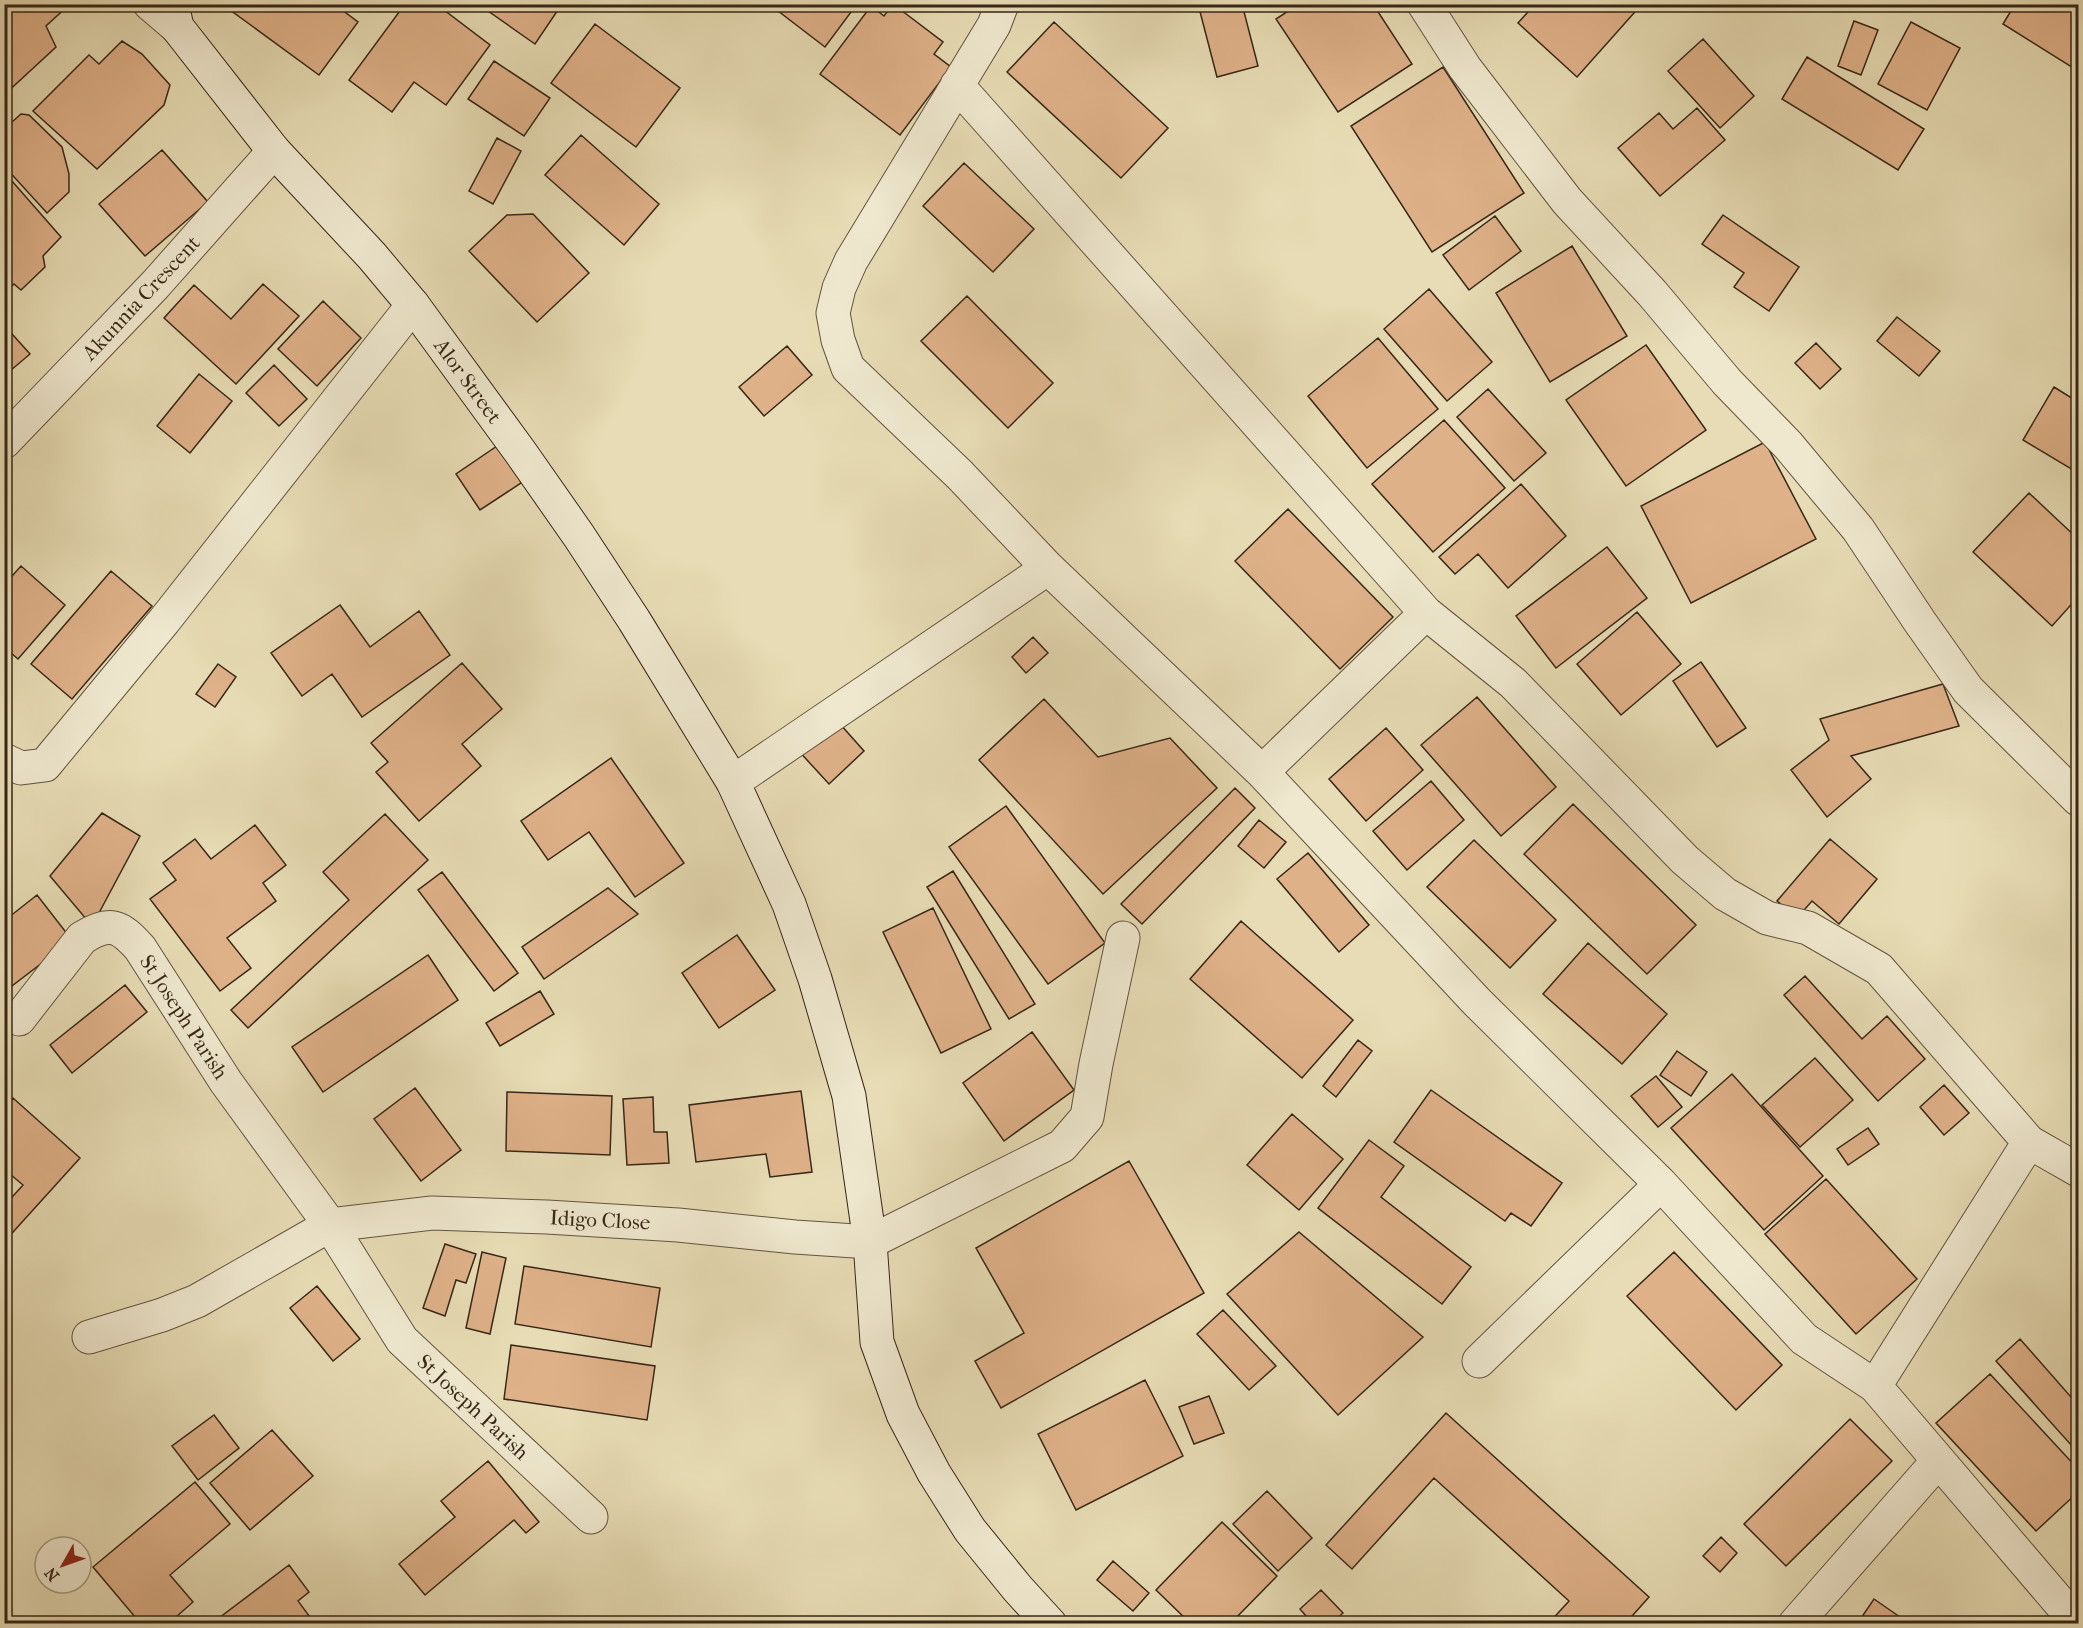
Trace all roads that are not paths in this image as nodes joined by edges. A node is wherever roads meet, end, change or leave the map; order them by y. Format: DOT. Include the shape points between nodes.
graph roads {
  1 [pos="150,4"];
  2 [pos="1002,4"];
  3 [pos="1424,4"];
  4 [pos="174,16"];
  5 [pos="957,85"];
  6 [pos="274,151"];
  7 [pos="413,305"];
  8 [pos="4,442"];
  9 [pos="1048,568"];
  10 [pos="1426,613"];
  11 [pos="4,760"];
  12 [pos="1262,772"];
  13 [pos="733,783"];
  14 [pos="2079,799"];
  15 [pos="1123,938"];
  16 [pos="19,1019"];
  17 [pos="2029,1142"];
  18 [pos="2079,1170"];
  19 [pos="1661,1184"];
  20 [pos="330,1225"];
  21 [pos="870,1242"];
  22 [pos="88,1337"];
  23 [pos="1479,1361"];
  24 [pos="1875,1386"];
  25 [pos="1938,1461"];
  26 [pos="591,1517"];
  27 [pos="1050,1623"];
  28 [pos="1795,1623"];
  29 [pos="2078,1623"];
  1 -- 4 [label="street, Alor Street"];
  2 -- 5 [label="street" via="994,25"];
  3 -- 14 [label="street" via="1466,68 1567,201 1788,445 1858,529 1968,690"];
  4 -- 6 [label="street, Alor Street"];
  5 -- 9 [label="street" via="850,261 833,313 838,340 848,368 960,475"];
  5 -- 10 [label="street"];
  6 -- 7 [label="street, Alor Street"];
  6 -- 8 [label="street, Akunnia Crescent" via="155,285"];
  7 -- 11 [label="street" via="45,765 21,768"];
  7 -- 13 [label="street, Alor Street" via="579,536"];
  9 -- 12 [label="street"];
  9 -- 13 [label="street"];
  10 -- 12 [label="street"];
  10 -- 17 [label="street" via="1513,683 1685,860 1725,894 1767,918 1808,928 1880,969"];
  12 -- 19 [label="street" via="1477,1002"];
  13 -- 21 [label="street, Alor Street" via="789,904 815,979 849,1096"];
  15 -- 21 [label="street" via="1087,1117 1062,1146"];
  16 -- 20 [label="street, St Joseph Parish" via="82,938 109,926 124,931 140,948 232,1090"];
  17 -- 18 [label="street"];
  17 -- 24 [label="street"];
  19 -- 23 [label="street"];
  19 -- 24 [label="street" via="1804,1339"];
  20 -- 21 [label="street, Idigo Close" via="432,1213 678,1225"];
  20 -- 22 [label="street" via="197,1301 162,1316"];
  20 -- 26 [label="street, St Joseph Parish" via="402,1340"];
  21 -- 27 [label="street, Alor Street" via="877,1342 903,1414 970,1530"];
  24 -- 25 [label="street"];
  25 -- 28 [label="street"];
  25 -- 29 [label="street"];
}
